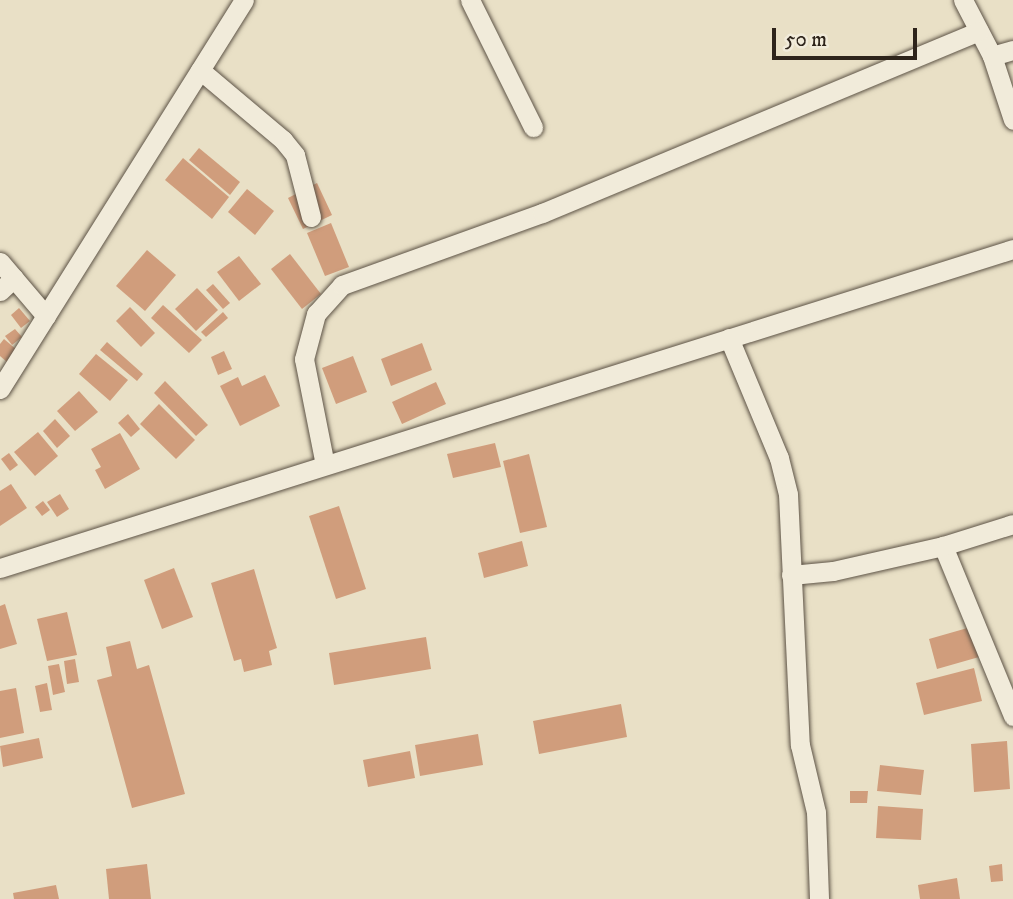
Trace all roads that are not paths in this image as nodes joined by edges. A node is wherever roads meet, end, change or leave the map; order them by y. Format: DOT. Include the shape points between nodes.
graph roads {
  1 [pos="244,0"];
  2 [pos="470,0"];
  3 [pos="963,0"];
  4 [pos="979,31"];
  5 [pos="1013,50"];
  6 [pos="992,56"];
  7 [pos="200,70"];
  8 [pos="1013,120"];
  9 [pos="533,127"];
  10 [pos="311,217"];
  11 [pos="1013,249"];
  12 [pos="0,262"];
  13 [pos="7,285"];
  14 [pos="46,316"];
  15 [pos="729,338"];
  16 [pos="0,389"];
  17 [pos="325,466"];
  18 [pos="1013,524"];
  19 [pos="943,546"];
  20 [pos="0,568"];
  21 [pos="791,575"];
  22 [pos="1013,716"];
  23 [pos="820,899"];
  1 -- 7 [label="street"];
  2 -- 9 [label="street"];
  3 -- 4 [label="street"];
  4 -- 6 [label="street"];
  4 -- 17 [label="street" via="542,213 342,285 316,314 304,359"];
  5 -- 6 [label="street"];
  6 -- 8 [label="street"];
  7 -- 10 [label="street" via="295,155"];
  7 -- 14 [label="street"];
  11 -- 15 [label="street"];
  12 -- 13 [label="street"];
  13 -- 14 [label="street"];
  14 -- 16 [label="street"];
  15 -- 17 [label="street"];
  15 -- 21 [label="street" via="779,458 788,494"];
  17 -- 20 [label="street"];
  18 -- 19 [label="street"];
  19 -- 21 [label="street" via="833,571"];
  19 -- 22 [label="street"];
  21 -- 23 [label="street" via="800,745 816,812"];
}
